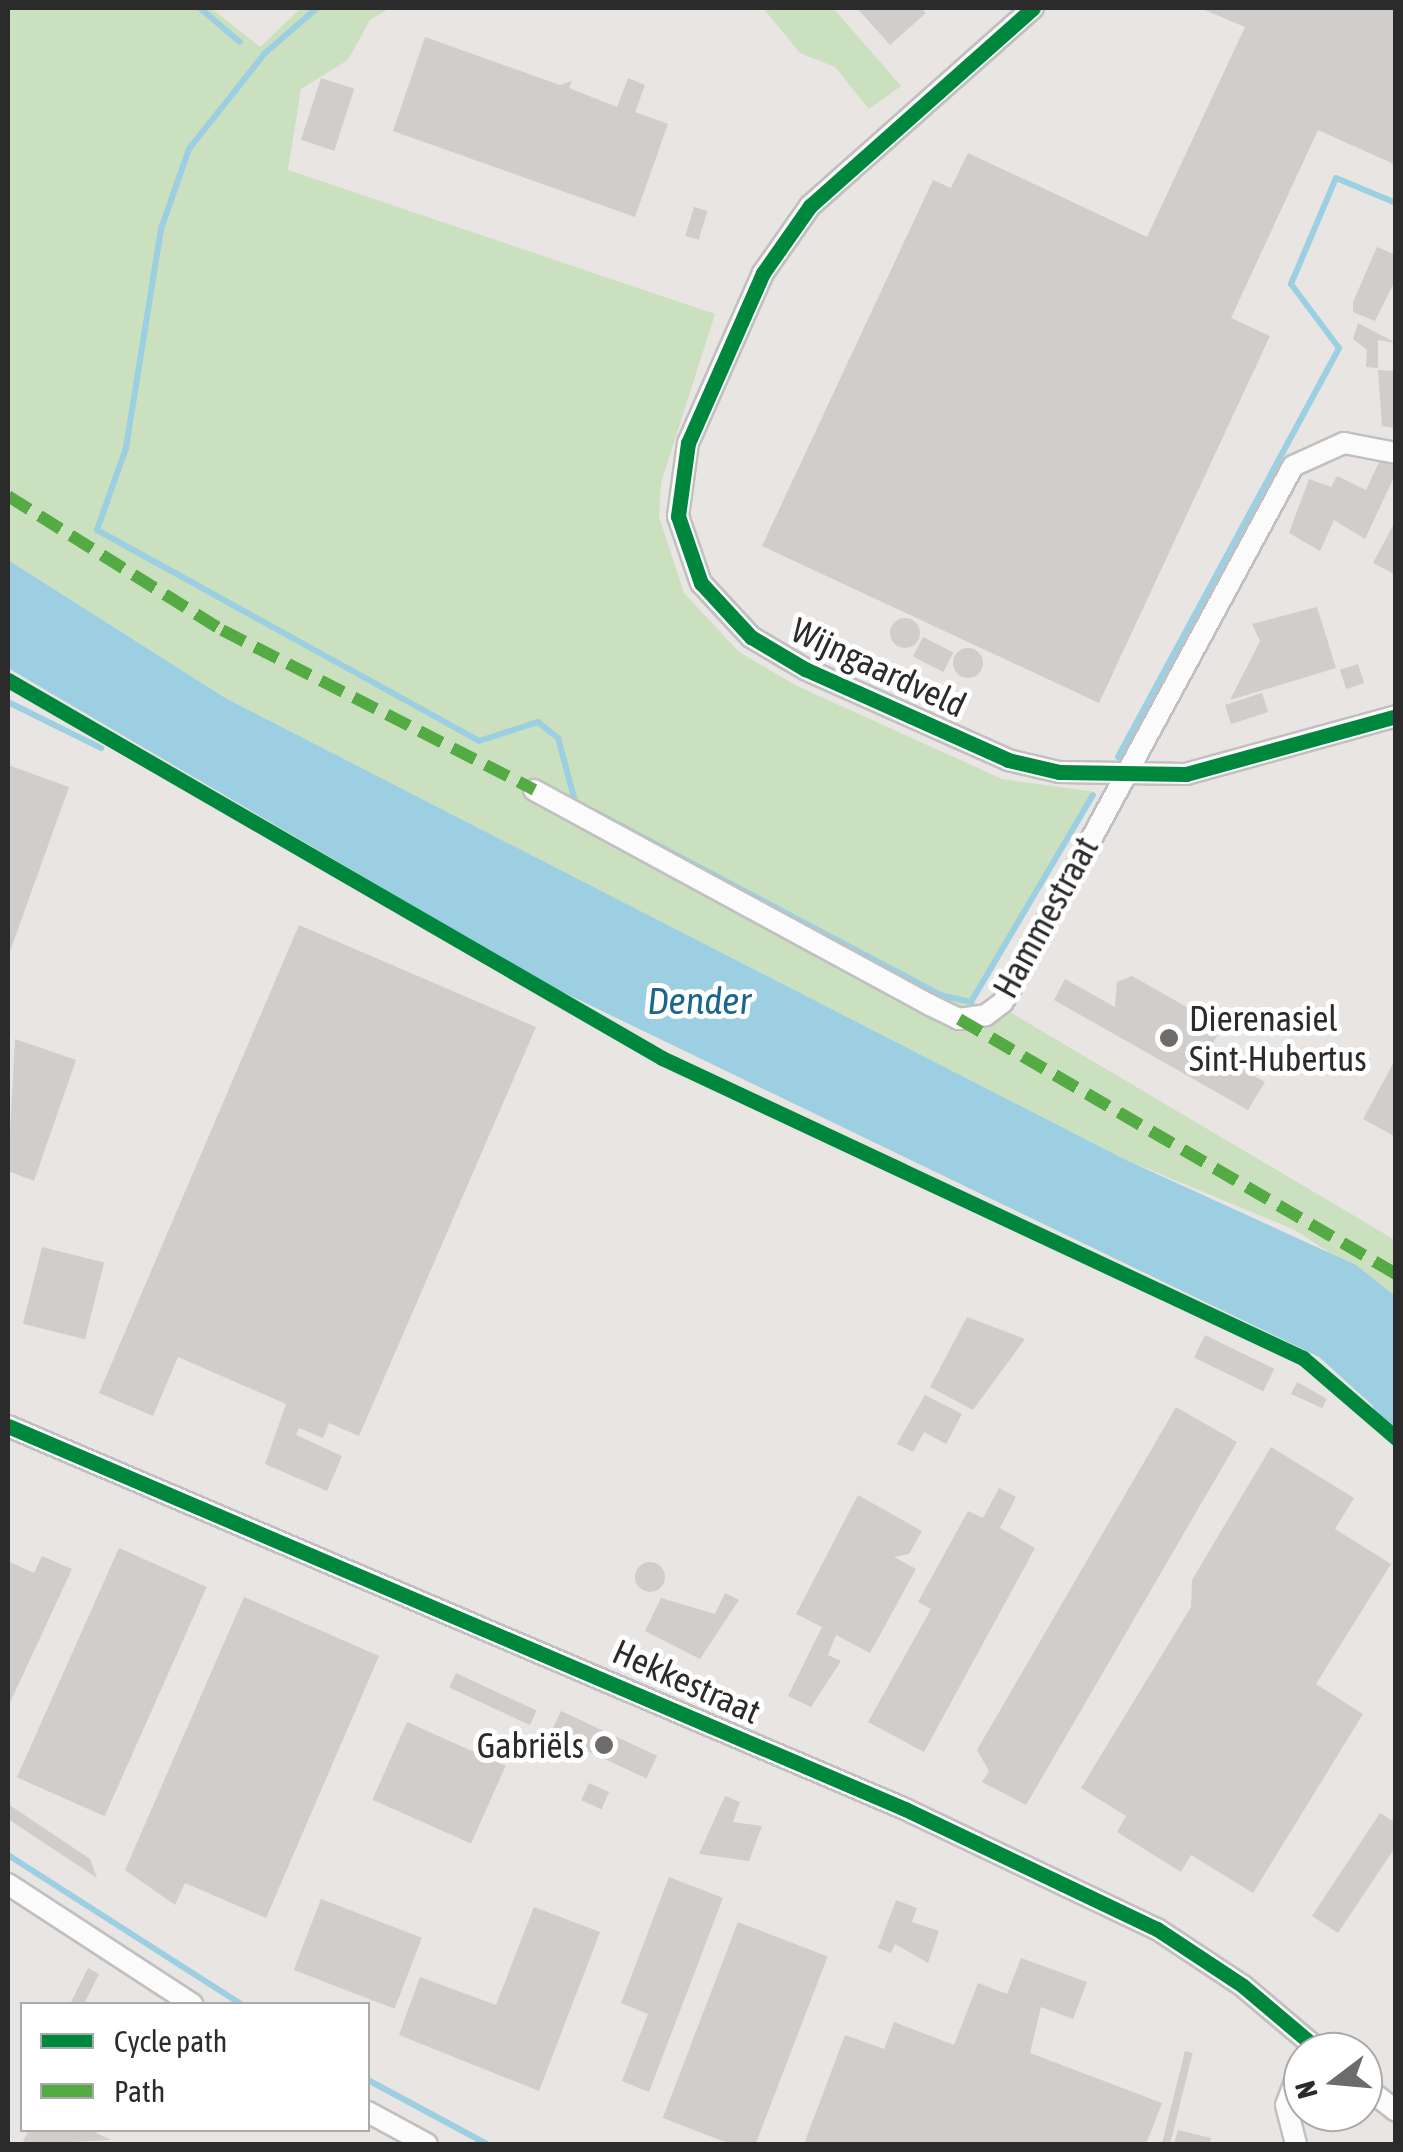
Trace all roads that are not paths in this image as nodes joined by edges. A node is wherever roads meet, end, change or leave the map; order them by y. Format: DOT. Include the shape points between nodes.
graph roads {
  1 [pos="1033,8"];
  2 [pos="1396,453"];
  3 [pos="1396,716"];
  4 [pos="1123,777"];
  5 [pos="534,790"];
  6 [pos="8,1426"];
  7 [pos="8,1884"];
  8 [pos="189,2002"];
  9 [pos="1285,2032"];
  10 [pos="370,2113"];
  11 [pos="427,2144"];
  1 -- 4 [label="street, Wijngaardveld" via="783,241 706,389 678,516 701,583 775,652 1008,760"];
  2 -- 4 [label="street, Hammestraat" via="1344,444 1293,466"];
  3 -- 4 [label="street, Wijngaardveld" via="1216,767"];
  4 -- 5 [label="street, Hammestraat" via="1003,1002 959,1019"];
  6 -- 9 [label="street, Hekkestraat" via="905,1809 1156,1930"];
  7 -- 8 [label="street"];
  10 -- 11 [label="street"];
}
